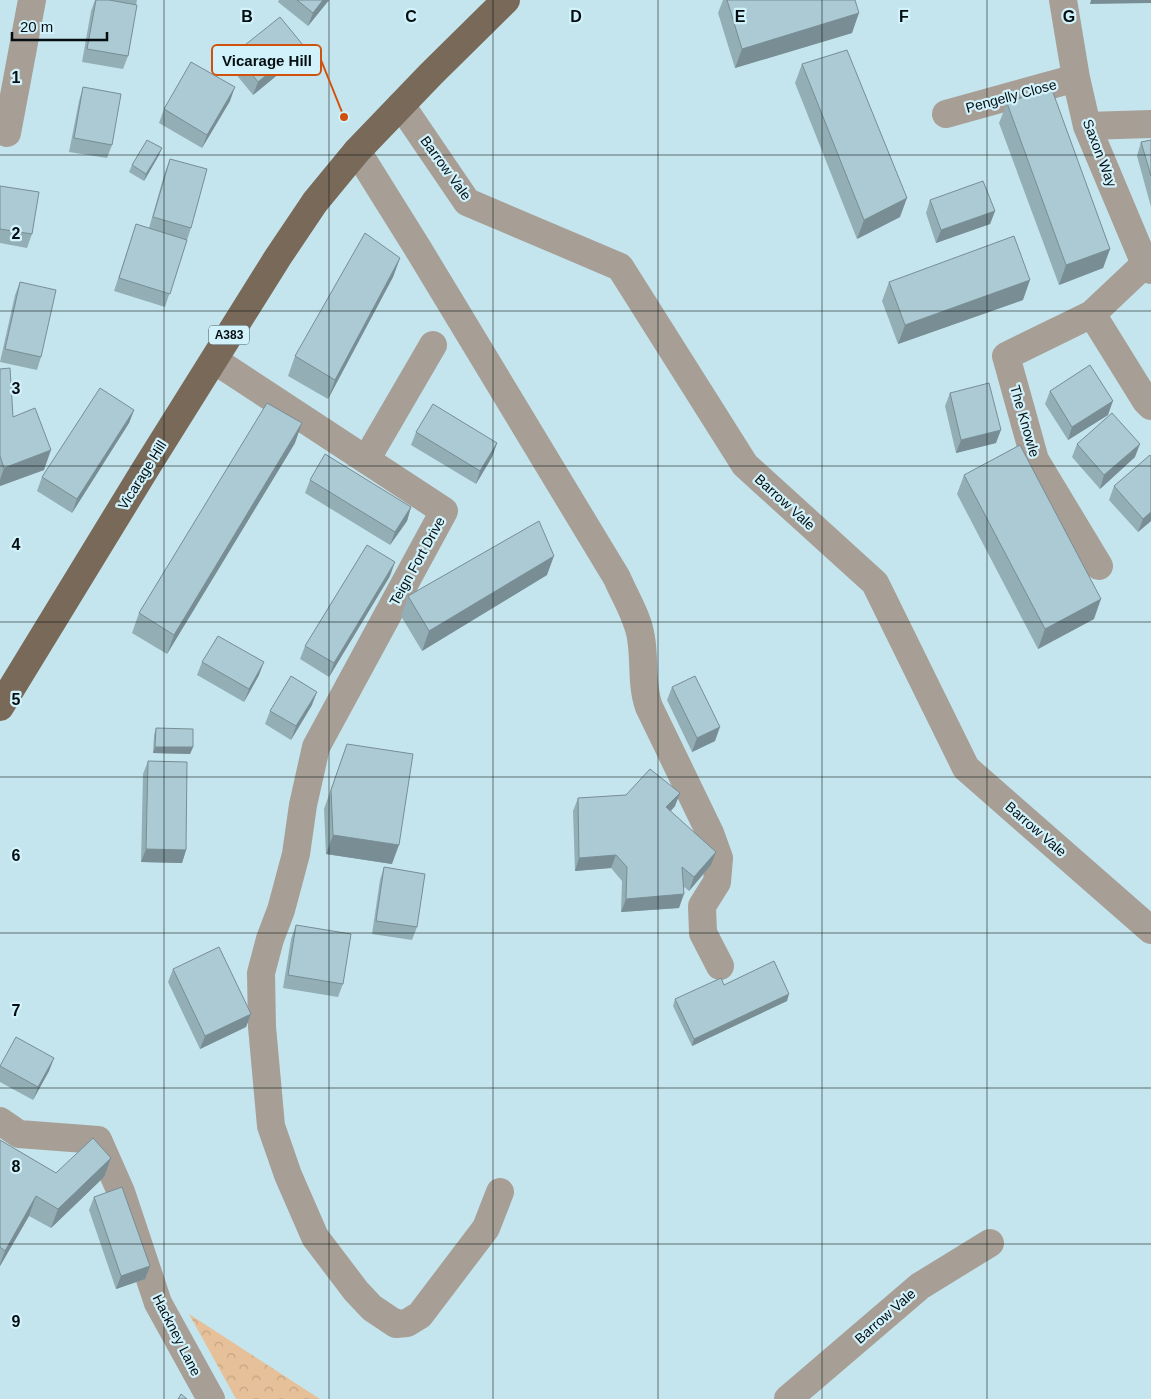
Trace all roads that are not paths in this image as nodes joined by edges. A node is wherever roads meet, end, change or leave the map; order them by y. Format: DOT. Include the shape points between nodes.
graph roads {
  1 [pos="32,0"];
  2 [pos="506,0"];
  3 [pos="1062,0"];
  4 [pos="1076,78"];
  5 [pos="400,105"];
  6 [pos="946,114"];
  7 [pos="1151,124"];
  8 [pos="1087,126"];
  9 [pos="7,133"];
  10 [pos="357,151"];
  11 [pos="1148,267"];
  12 [pos="1092,314"];
  13 [pos="433,345"];
  14 [pos="214,360"];
  15 [pos="1151,406"];
  16 [pos="366,460"];
  17 [pos="1099,566"];
  18 [pos="0,707"];
  19 [pos="1151,930"];
  20 [pos="720,966"];
  21 [pos="0,1120"];
  22 [pos="500,1192"];
  23 [pos="990,1243"];
  24 [pos="211,1399"];
  25 [pos="788,1399"];
  1 -- 9 [label="street"];
  2 -- 5 [label="main road, Vicarage Hill / A383"];
  3 -- 4 [label="street, Saxon Way"];
  4 -- 6 [label="street, Pengelly Close"];
  4 -- 8 [label="street, Saxon Way"];
  5 -- 10 [label="main road, Vicarage Hill / A383"];
  5 -- 19 [label="street, Barrow Vale" via="467,202 620,266 745,466 875,583 966,768"];
  7 -- 8 [label="street"];
  8 -- 11 [label="street, Saxon Way"];
  10 -- 14 [label="main road, Vicarage Hill / A383" via="315,202"];
  10 -- 20 [label="street" via="616,578 639,627 649,707 719,858 717,882 702,906 703,933"];
  11 -- 12 [label="street, The Knowle"];
  12 -- 15 [label="street"];
  12 -- 17 [label="street, The Knowle" via="1006,356 1034,460"];
  13 -- 16 [label="street"];
  14 -- 16 [label="street, Teign Fort Drive"];
  14 -- 18 [label="main road, Vicarage Hill / A383"];
  16 -- 22 [label="street, Teign Fort Drive" via="444,511 316,747 296,854 261,974 271,1126 315,1237 356,1291 372,1308 396,1324 407,1323 420,1315 486,1228"];
  21 -- 24 [label="street, Hackney Lane" via="19,1134 98,1140 121,1192 158,1303"];
  23 -- 25 [label="street, Barrow Vale" via="920,1286"];
}
